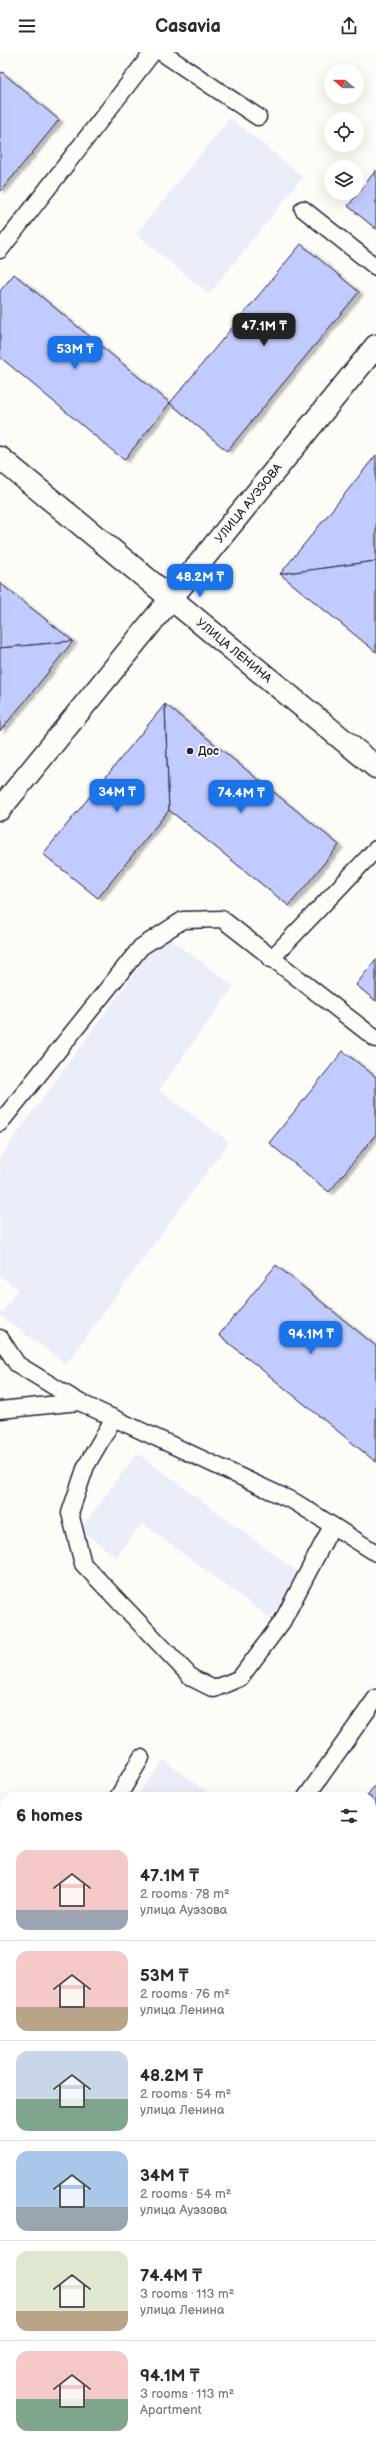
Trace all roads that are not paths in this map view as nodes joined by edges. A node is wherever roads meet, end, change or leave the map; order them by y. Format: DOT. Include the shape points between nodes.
graph roads {
  1 [pos="153,52"];
  2 [pos="162,52"];
  3 [pos="258,117"];
  4 [pos="304,209"];
  5 [pos="0,250"];
  6 [pos="376,267"];
  7 [pos="376,346"];
  8 [pos="0,458"];
  9 [pos="171,597"];
  10 [pos="376,767"];
  11 [pos="0,809"];
  12 [pos="376,849"];
  13 [pos="271,959"];
  14 [pos="376,1040"];
  15 [pos="0,1123"];
  16 [pos="0,1338"];
  17 [pos="79,1402"];
  18 [pos="0,1410"];
  19 [pos="114,1418"];
  20 [pos="332,1526"];
  21 [pos="376,1553"];
  22 [pos="376,1698"];
  23 [pos="141,1758"];
  24 [pos="121,1792"];
  25 [pos="310,1792"];
  1 -- 5 [label="lane"];
  2 -- 3 [label="lane"];
  4 -- 6 [label="lane"];
  7 -- 9 [label="street, УЛИЦА АУЭЗОВА"];
  8 -- 9 [label="street, УЛИЦА ЛЕНИНА"];
  9 -- 10 [label="street, УЛИЦА ЛЕНИНА"];
  9 -- 11 [label="street, УЛИЦА АУЭЗОВА"];
  12 -- 13 [label="lane"];
  13 -- 14 [label="lane"];
  13 -- 15 [label="lane" via="222,919 183,920 141,947"];
  16 -- 17 [label="lane" via="17,1364"];
  17 -- 18 [label="lane"];
  17 -- 19 [label="lane"];
  19 -- 20 [label="lane" via="295,1502"];
  19 -- 20 [label="lane" via="86,1466 70,1512 83,1564 192,1678 214,1688 240,1678 282,1622"];
  20 -- 21 [label="lane"];
  22 -- 25 [label="lane"];
  23 -- 24 [label="lane"];
}
